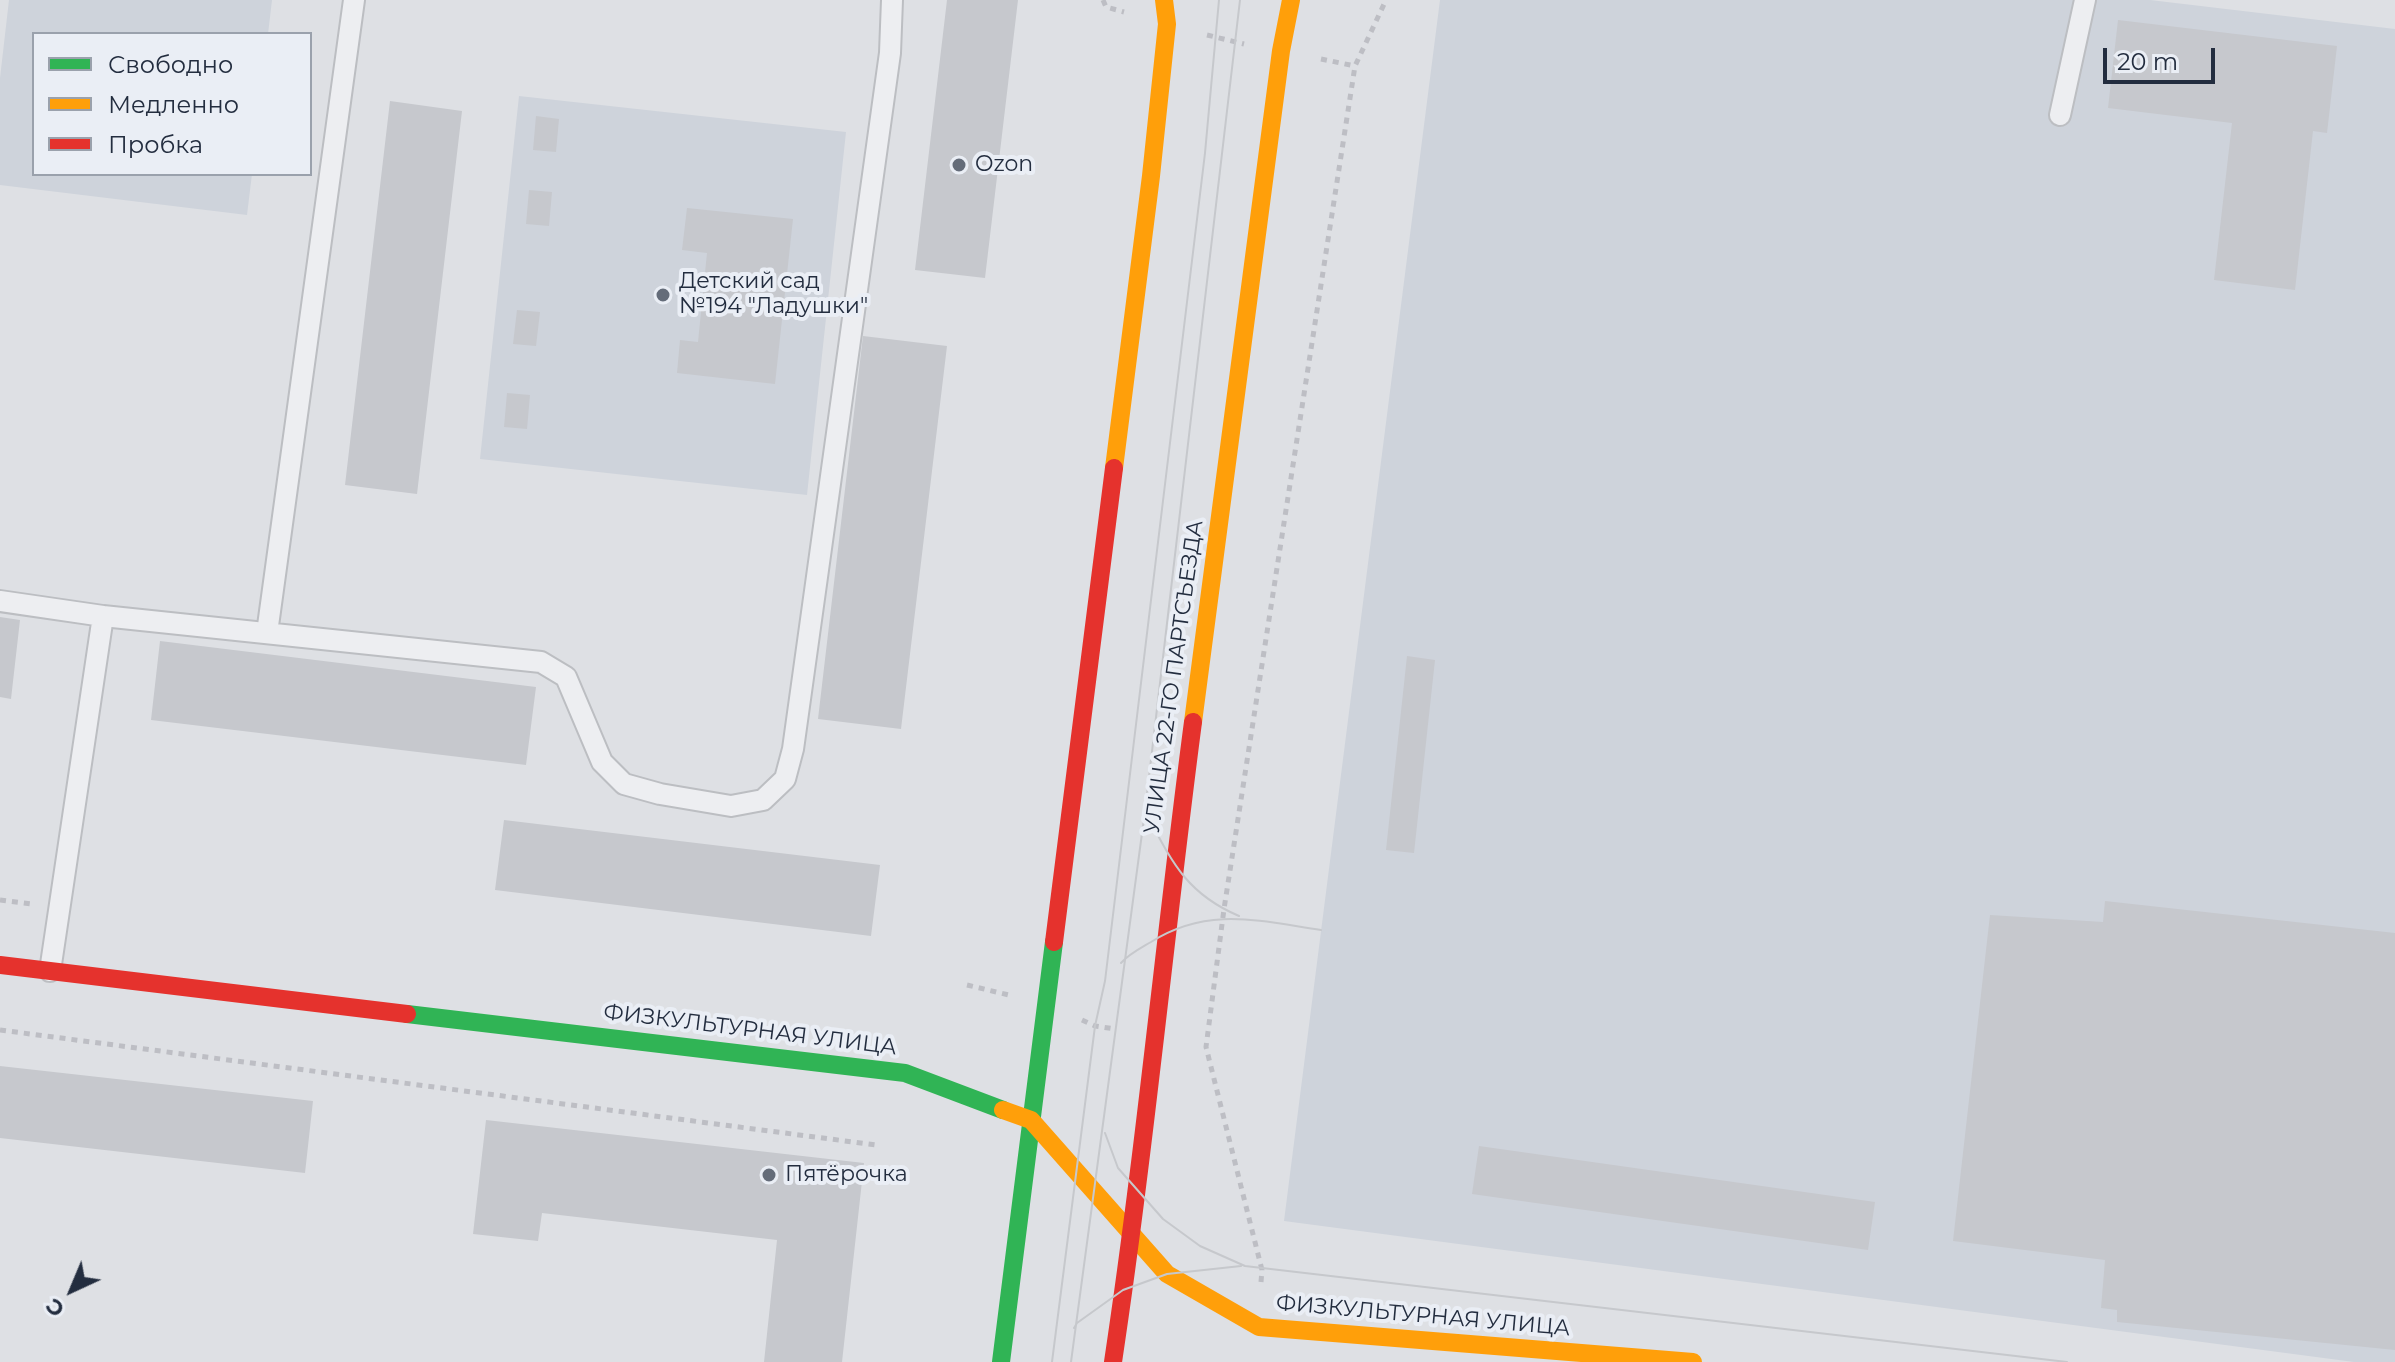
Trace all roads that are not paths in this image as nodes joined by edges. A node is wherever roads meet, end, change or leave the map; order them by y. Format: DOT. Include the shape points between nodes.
graph roads {
  1 [pos="354,0"];
  2 [pos="892,0"];
  3 [pos="1164,0"];
  4 [pos="1291,0"];
  5 [pos="2085,0"];
  6 [pos="2060,115"];
  7 [pos="0,601"];
  8 [pos="103,616"];
  9 [pos="267,633"];
  10 [pos="0,965"];
  11 [pos="50,971"];
  12 [pos="1031,1120"];
  13 [pos="1132,1234"];
  14 [pos="1001,1362"];
  15 [pos="1113,1362"];
  16 [pos="1693,1362"];
  1 -- 9 [label="lane"];
  2 -- 9 [label="lane" via="890,53 785,779 763,800 731,806 624,784 602,762 566,677 541,662"];
  3 -- 12 [label="main road" via="1167,24 1151,176"];
  4 -- 13 [label="main road, УЛИЦА 22-ГО ПАРТСЪЕЗДА" via="1174,866"];
  5 -- 6 [label="lane"];
  7 -- 8 [label="lane"];
  8 -- 9 [label="lane"];
  8 -- 11 [label="lane"];
  10 -- 11 [label="main road, ФИЗКУЛЬТУРНАЯ УЛИЦА"];
  11 -- 12 [label="main road, ФИЗКУЛЬТУРНАЯ УЛИЦА" via="905,1073"];
  12 -- 13 [label="main road, ФИЗКУЛЬТУРНАЯ УЛИЦА"];
  12 -- 14 [label="main road"];
  13 -- 15 [label="main road, УЛИЦА 22-ГО ПАРТСЪЕЗДА"];
  13 -- 16 [label="main road, ФИЗКУЛЬТУРНАЯ УЛИЦА" via="1167,1274 1259,1327"];
}
